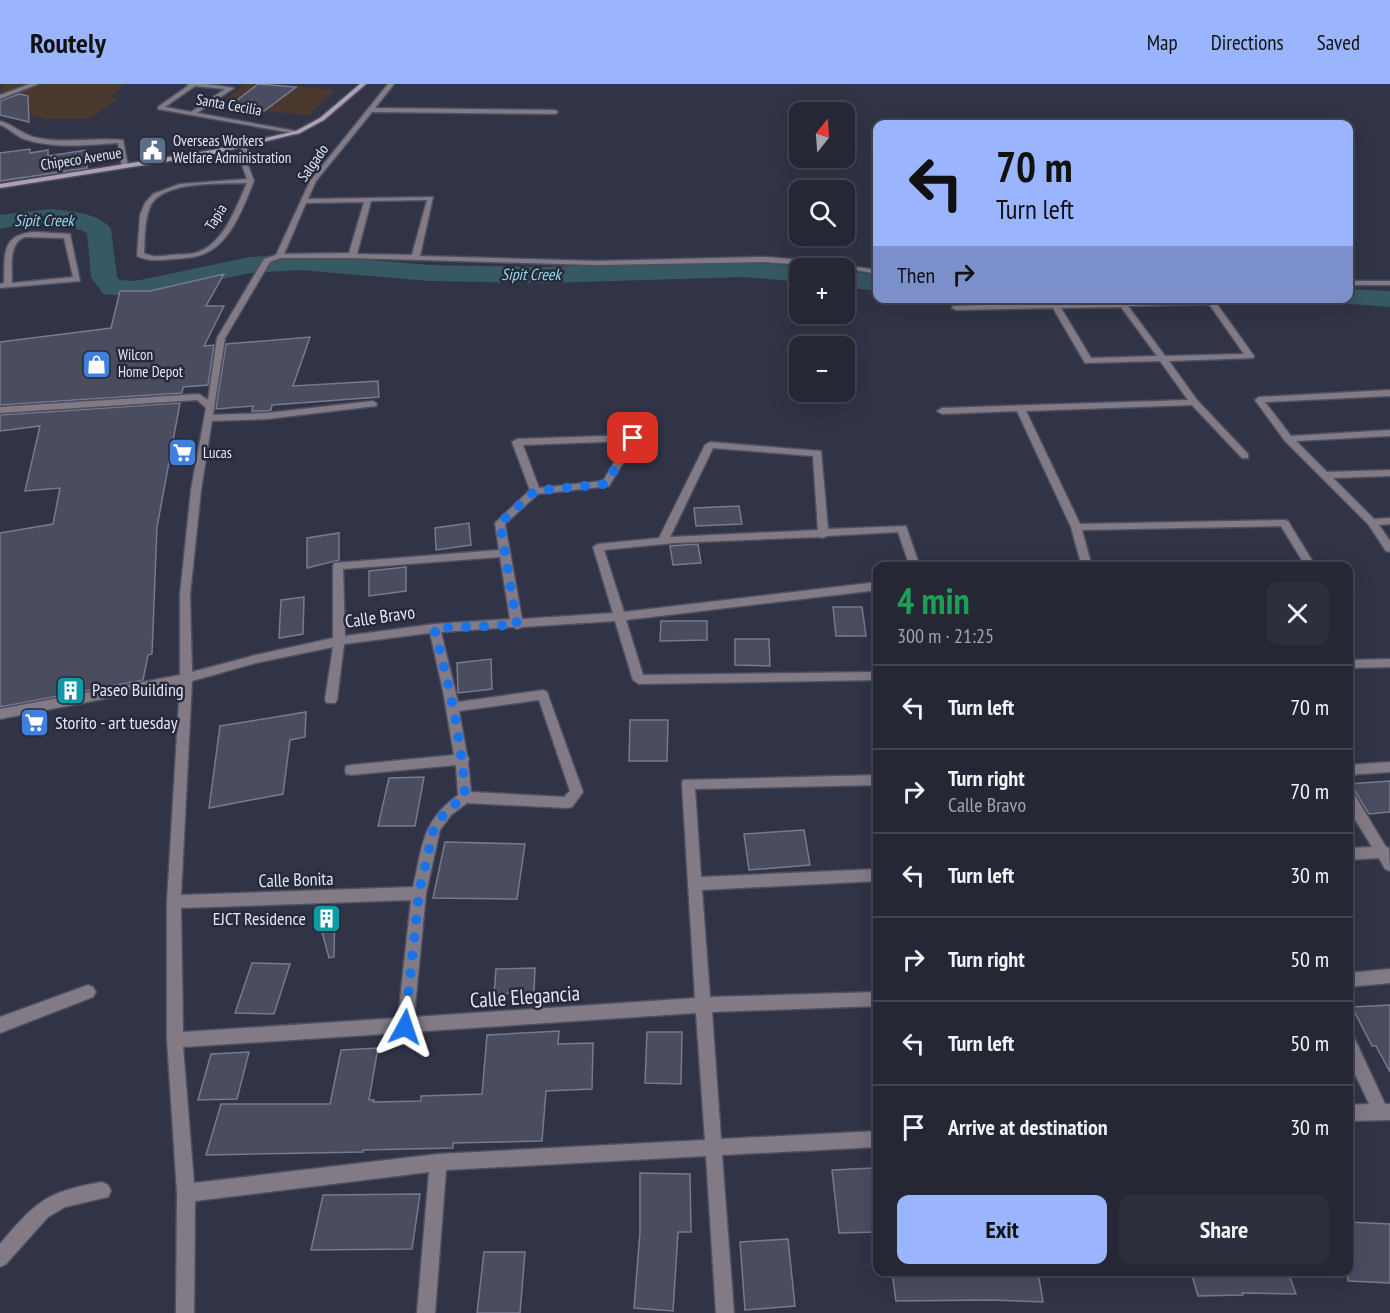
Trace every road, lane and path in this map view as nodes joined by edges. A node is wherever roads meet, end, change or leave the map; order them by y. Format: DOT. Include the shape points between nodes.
graph roads {
  1 [pos="35,84"];
  2 [pos="191,84"];
  3 [pos="363,84"];
  4 [pos="391,84"];
  5 [pos="0,97"];
  6 [pos="370,110"];
  7 [pos="194,112"];
  8 [pos="555,112"];
  9 [pos="0,123"];
  10 [pos="298,132"];
  11 [pos="244,145"];
  12 [pos="124,166"];
  13 [pos="252,181"];
  14 [pos="0,186"];
  15 [pos="368,199"];
  16 [pos="304,201"];
  17 [pos="353,254"];
  18 [pos="279,256"];
  19 [pos="415,259"];
  20 [pos="873,271"];
  21 [pos="1353,283"];
  22 [pos="1390,283"];
  23 [pos="4,285"];
  24 [pos="1122,303"];
  25 [pos="1212,303"];
  26 [pos="1055,304"];
  27 [pos="956,308"];
  28 [pos="1162,358"];
  29 [pos="1390,393"];
  30 [pos="1194,402"];
  31 [pos="374,404"];
  32 [pos="211,407"];
  33 [pos="1021,409"];
  34 [pos="0,410"];
  35 [pos="942,411"];
  36 [pos="210,418"];
  37 [pos="1390,433"];
  38 [pos="1288,439"];
  39 [pos="1245,456"];
  40 [pos="1390,473"];
  41 [pos="1324,475"];
  42 [pos="535,491"];
  43 [pos="1390,521"];
  44 [pos="1372,522"];
  45 [pos="1076,527"];
  46 [pos="823,535"];
  47 [pos="664,538"];
  48 [pos="1390,549"];
  49 [pos="504,553"];
  50 [pos="913,562"];
  51 [pos="1086,562"];
  52 [pos="1308,562"];
  53 [pos="873,587"];
  54 [pos="619,617"];
  55 [pos="517,625"];
  56 [pos="434,628"];
  57 [pos="339,641"];
  58 [pos="1390,663"];
  59 [pos="1353,664"];
  60 [pos="873,676"];
  61 [pos="186,678"];
  62 [pos="331,700"];
  63 [pos="454,707"];
  64 [pos="0,714"];
  65 [pos="463,759"];
  66 [pos="1390,766"];
  67 [pos="351,770"];
  68 [pos="1353,770"];
  69 [pos="873,780"];
  70 [pos="465,797"];
  71 [pos="1353,804"];
  72 [pos="1353,855"];
  73 [pos="1387,858"];
  74 [pos="873,875"];
  75 [pos="695,884"];
  76 [pos="419,892"];
  77 [pos="174,902"];
  78 [pos="1390,976"];
  79 [pos="1353,980"];
  80 [pos="88,992"];
  81 [pos="873,999"];
  82 [pos="704,1005"];
  83 [pos="0,1025"];
  84 [pos="405,1027"];
  85 [pos="175,1040"];
  86 [pos="1353,1050"];
  87 [pos="1385,1112"];
  88 [pos="1353,1113"];
  89 [pos="873,1139"];
  90 [pos="713,1148"];
  91 [pos="438,1162"];
  92 [pos="102,1191"];
  93 [pos="186,1193"];
  94 [pos="0,1258"];
  95 [pos="185,1313"];
  96 [pos="426,1313"];
  97 [pos="725,1313"];
  1 -- 5 [label="street"];
  2 -- 7 [label="street, Santa Cecilia" via="160,108"];
  2 -- 7 [label="street" via="231,88"];
  3 -- 10 [label="main road, Chipeco Avenue" via="322,119"];
  4 -- 6 [label="street, Salgado"];
  6 -- 8 [label="street"];
  6 -- 16 [label="street, Salgado" via="313,181"];
  7 -- 10 [label="street, Santa Cecilia"];
  9 -- 12 [label="street" via="34,140 121,141"];
  10 -- 11 [label="main road, Chipeco Avenue"];
  11 -- 12 [label="main road, Chipeco Avenue"];
  11 -- 13 [label="street" via="245,165"];
  12 -- 14 [label="main road, Chipeco Avenue"];
  13 -- 13 [label="street, Tapia" via="228,226 204,252 159,258 140,254 148,204 160,192 178,185"];
  15 -- 16 [label="street"];
  15 -- 17 [label="street"];
  15 -- 19 [label="street" via="431,198"];
  16 -- 18 [label="street, Salgado"];
  17 -- 18 [label="street"];
  17 -- 19 [label="street"];
  18 -- 32 [label="street" via="267,261 221,338"];
  19 -- 20 [label="street" via="625,264 792,261"];
  21 -- 22 [label="street"];
  23 -- 23 [label="street" via="77,279 67,236 15,237 8,249"];
  24 -- 26 [label="street"];
  24 -- 28 [label="street"];
  25 -- 28 [label="street" via="1250,356"];
  26 -- 27 [label="street"];
  26 -- 28 [label="street" via="1088,361"];
  28 -- 30 [label="street"];
  29 -- 38 [label="street" via="1259,400"];
  30 -- 33 [label="street"];
  30 -- 39 [label="street"];
  31 -- 36 [label="street"];
  32 -- 34 [label="street" via="199,397"];
  32 -- 36 [label="street"];
  33 -- 35 [label="street"];
  33 -- 45 [label="street"];
  36 -- 61 [label="street" via="196,490 187,584"];
  37 -- 38 [label="street"];
  38 -- 41 [label="street"];
  40 -- 41 [label="street"];
  41 -- 44 [label="street"];
  42 -- 42 [label="street" via="606,484 633,438 517,442"];
  42 -- 49 [label="street" via="500,523"];
  43 -- 44 [label="street"];
  44 -- 48 [label="street"];
  45 -- 51 [label="street"];
  45 -- 52 [label="street" via="1284,523"];
  46 -- 47 [label="street"];
  46 -- 47 [label="street" via="818,453 710,445"];
  46 -- 50 [label="street" via="902,528"];
  47 -- 54 [label="street" via="598,547"];
  49 -- 55 [label="street"];
  49 -- 57 [label="street" via="338,566"];
  53 -- 54 [label="street, Calle Bravo"];
  54 -- 55 [label="street, Calle Bravo"];
  54 -- 60 [label="street" via="639,680"];
  55 -- 56 [label="street, Calle Bravo"];
  56 -- 57 [label="street, Calle Bravo"];
  56 -- 63 [label="street"];
  57 -- 61 [label="street, Calle Bravo"];
  57 -- 62 [label="street"];
  58 -- 59 [label="street"];
  61 -- 64 [label="street, Calle Bravo"];
  61 -- 77 [label="street"];
  63 -- 65 [label="street"];
  63 -- 70 [label="street" via="543,695 577,792 567,804"];
  65 -- 67 [label="street"];
  65 -- 70 [label="street"];
  66 -- 68 [label="street"];
  69 -- 75 [label="street" via="688,784"];
  70 -- 76 [label="street" via="446,811 434,828"];
  71 -- 73 [label="street"];
  72 -- 73 [label="street"];
  74 -- 75 [label="street"];
  75 -- 82 [label="street"];
  76 -- 77 [label="street, Calle Bonita"];
  76 -- 84 [label="street"];
  77 -- 85 [label="street"];
  78 -- 79 [label="street"];
  80 -- 83 [label="street"];
  81 -- 82 [label="street, Calle Elegancia"];
  82 -- 84 [label="street, Calle Elegancia"];
  82 -- 90 [label="street"];
  84 -- 85 [label="street, Calle Elegancia"];
  85 -- 93 [label="street"];
  86 -- 87 [label="street"];
  87 -- 88 [label="street"];
  89 -- 90 [label="street"];
  90 -- 91 [label="street"];
  90 -- 97 [label="street"];
  91 -- 93 [label="street"];
  91 -- 96 [label="street"];
  92 -- 94 [label="street" via="46,1206"];
  93 -- 95 [label="street"];
}
